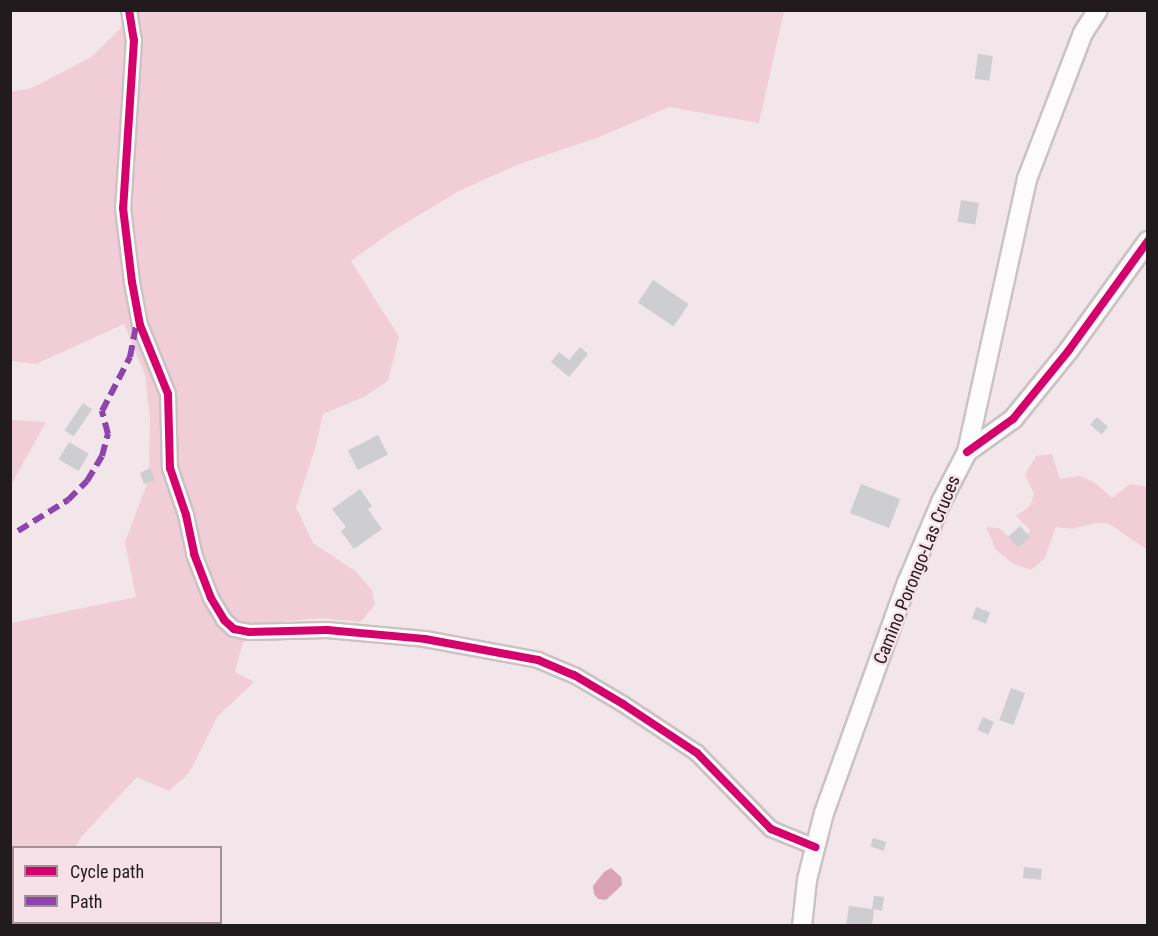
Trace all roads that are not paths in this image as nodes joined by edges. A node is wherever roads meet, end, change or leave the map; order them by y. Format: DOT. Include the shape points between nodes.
graph roads {
  1 [pos="129,10"];
  2 [pos="1098,10"];
  3 [pos="1148,241"];
  4 [pos="966,452"];
  5 [pos="815,847"];
  6 [pos="802,926"];
  1 -- 5 [label="street" via="134,40 123,208 132,282 140,325 168,394 170,468 194,554 224,620 234,629 249,632 327,630 425,639 537,660 614,698 689,748 771,829"];
  2 -- 4 [label="main road, Camino Porongo-Las Cruces" via="1083,33 1027,179"];
  3 -- 4 [label="main road" via="1069,350 1013,418"];
  4 -- 5 [label="main road, Camino Porongo-Las Cruces" via="907,583"];
  5 -- 6 [label="main road, Camino Porongo-Las Cruces"];
}
